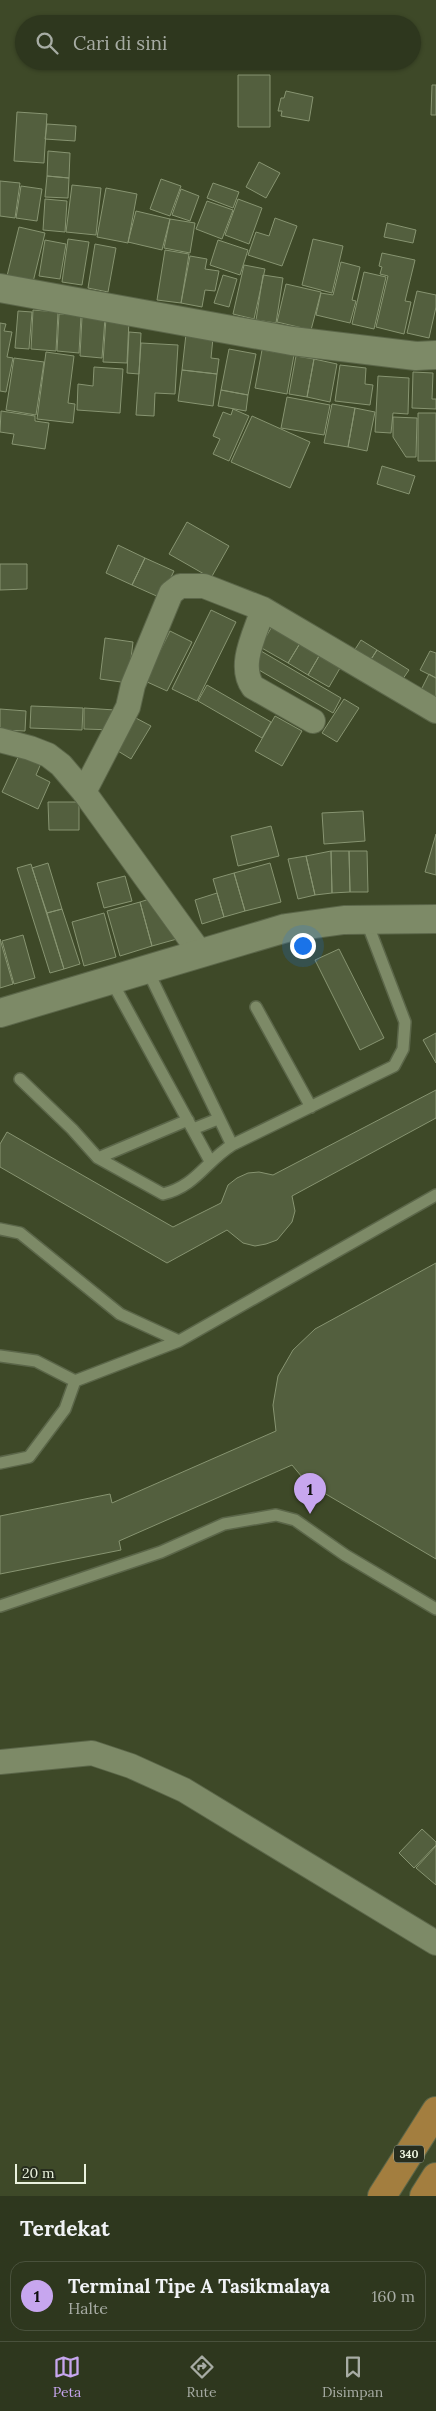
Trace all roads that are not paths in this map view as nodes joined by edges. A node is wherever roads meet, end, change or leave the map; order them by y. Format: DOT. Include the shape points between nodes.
graph roads {
  1 [pos="0,288"];
  2 [pos="436,355"];
  3 [pos="263,609"];
  4 [pos="436,711"];
  5 [pos="313,721"];
  6 [pos="0,740"];
  7 [pos="84,792"];
  8 [pos="436,919"];
  9 [pos="366,920"];
  10 [pos="201,954"];
  11 [pos="147,969"];
  12 [pos="111,980"];
  13 [pos="256,1006"];
  14 [pos="0,1013"];
  15 [pos="20,1078"];
  16 [pos="311,1107"];
  17 [pos="218,1119"];
  18 [pos="191,1124"];
  19 [pos="232,1146"];
  20 [pos="98,1158"];
  21 [pos="210,1161"];
  22 [pos="436,1196"];
  23 [pos="0,1229"];
  24 [pos="179,1342"];
  25 [pos="0,1356"];
  26 [pos="75,1381"];
  27 [pos="0,1463"];
  28 [pos="0,1606"];
  29 [pos="436,1609"];
  30 [pos="0,1762"];
  31 [pos="436,1943"];
  32 [pos="436,2111"];
  33 [pos="436,2177"];
  34 [pos="382,2196"];
  35 [pos="424,2196"];
  1 -- 2 [label="street" via="292,341 416,356"];
  3 -- 4 [label="street"];
  3 -- 5 [label="street" via="247,658 247,679 253,687"];
  3 -- 7 [label="street" via="204,586 180,586 171,593 133,684 128,707"];
  6 -- 7 [label="street" via="48,755"];
  7 -- 10 [label="street"];
  8 -- 9 [label="street"];
  9 -- 10 [label="street" via="286,928"];
  9 -- 16 [label="lane" via="405,1022 403,1049 394,1066"];
  10 -- 11 [label="street"];
  11 -- 12 [label="street"];
  11 -- 17 [label="lane"];
  12 -- 14 [label="street"];
  12 -- 18 [label="lane"];
  13 -- 16 [label="lane"];
  15 -- 20 [label="lane"];
  16 -- 19 [label="lane"];
  17 -- 18 [label="lane"];
  17 -- 19 [label="lane"];
  18 -- 20 [label="lane"];
  18 -- 21 [label="lane"];
  19 -- 21 [label="lane"];
  20 -- 21 [label="lane" via="162,1194 175,1191 200,1175"];
  22 -- 24 [label="lane"];
  23 -- 24 [label="lane" via="20,1234 120,1314"];
  24 -- 26 [label="lane"];
  25 -- 26 [label="lane" via="36,1361"];
  26 -- 27 [label="lane" via="65,1409 29,1457"];
  28 -- 29 [label="lane" via="161,1552 224,1524 276,1515 295,1520 345,1555"];
  30 -- 31 [label="street" via="92,1753 131,1766 184,1790"];
  32 -- 34 [label="main road, 340"];
  33 -- 35 [label="main road"];
}
